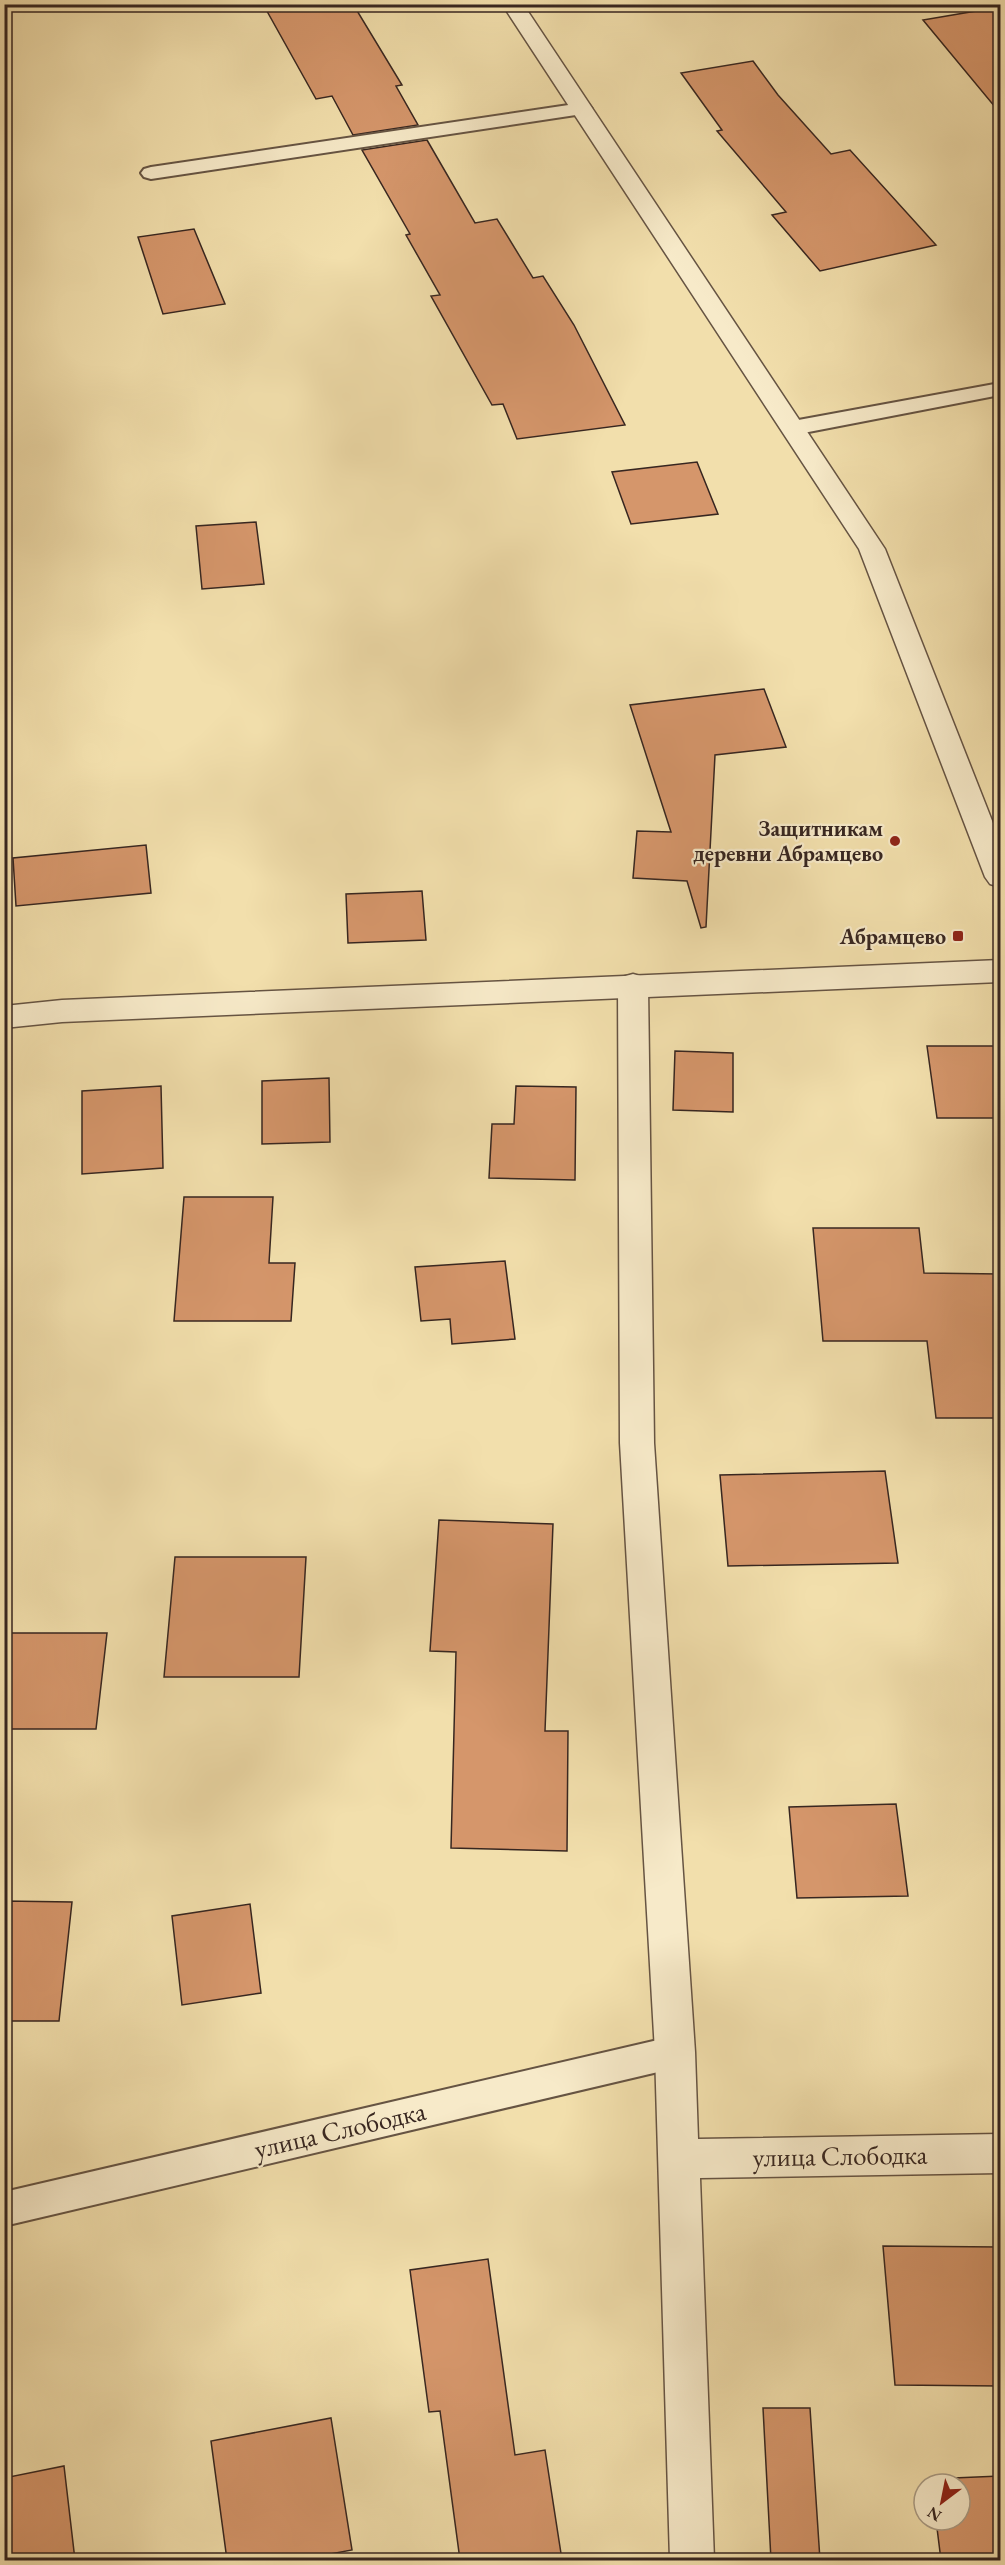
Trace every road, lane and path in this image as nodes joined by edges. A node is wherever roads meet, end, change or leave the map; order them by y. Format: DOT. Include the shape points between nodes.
graph roads {
  1 [pos="512,4"];
  2 [pos="582,109"];
  3 [pos="151,173"];
  4 [pos="1000,389"];
  5 [pos="793,428"];
  6 [pos="1000,877"];
  7 [pos="1000,971"];
  8 [pos="633,986"];
  9 [pos="4,1017"];
  10 [pos="675,2052"];
  11 [pos="1000,2153"];
  12 [pos="679,2158"];
  13 [pos="4,2209"];
  14 [pos="692,2560"];
  1 -- 2 [label="street"];
  2 -- 3 [label="lane"];
  2 -- 5 [label="street"];
  4 -- 5 [label="lane"];
  5 -- 6 [label="street" via="872,549"];
  7 -- 8 [label="street"];
  8 -- 9 [label="street" via="62,1011"];
  8 -- 10 [label="street" via="637,1443"];
  10 -- 12 [label="street"];
  10 -- 13 [label="lane, улица Слободка"];
  11 -- 12 [label="street, улица Слободка"];
  12 -- 14 [label="street"];
}
